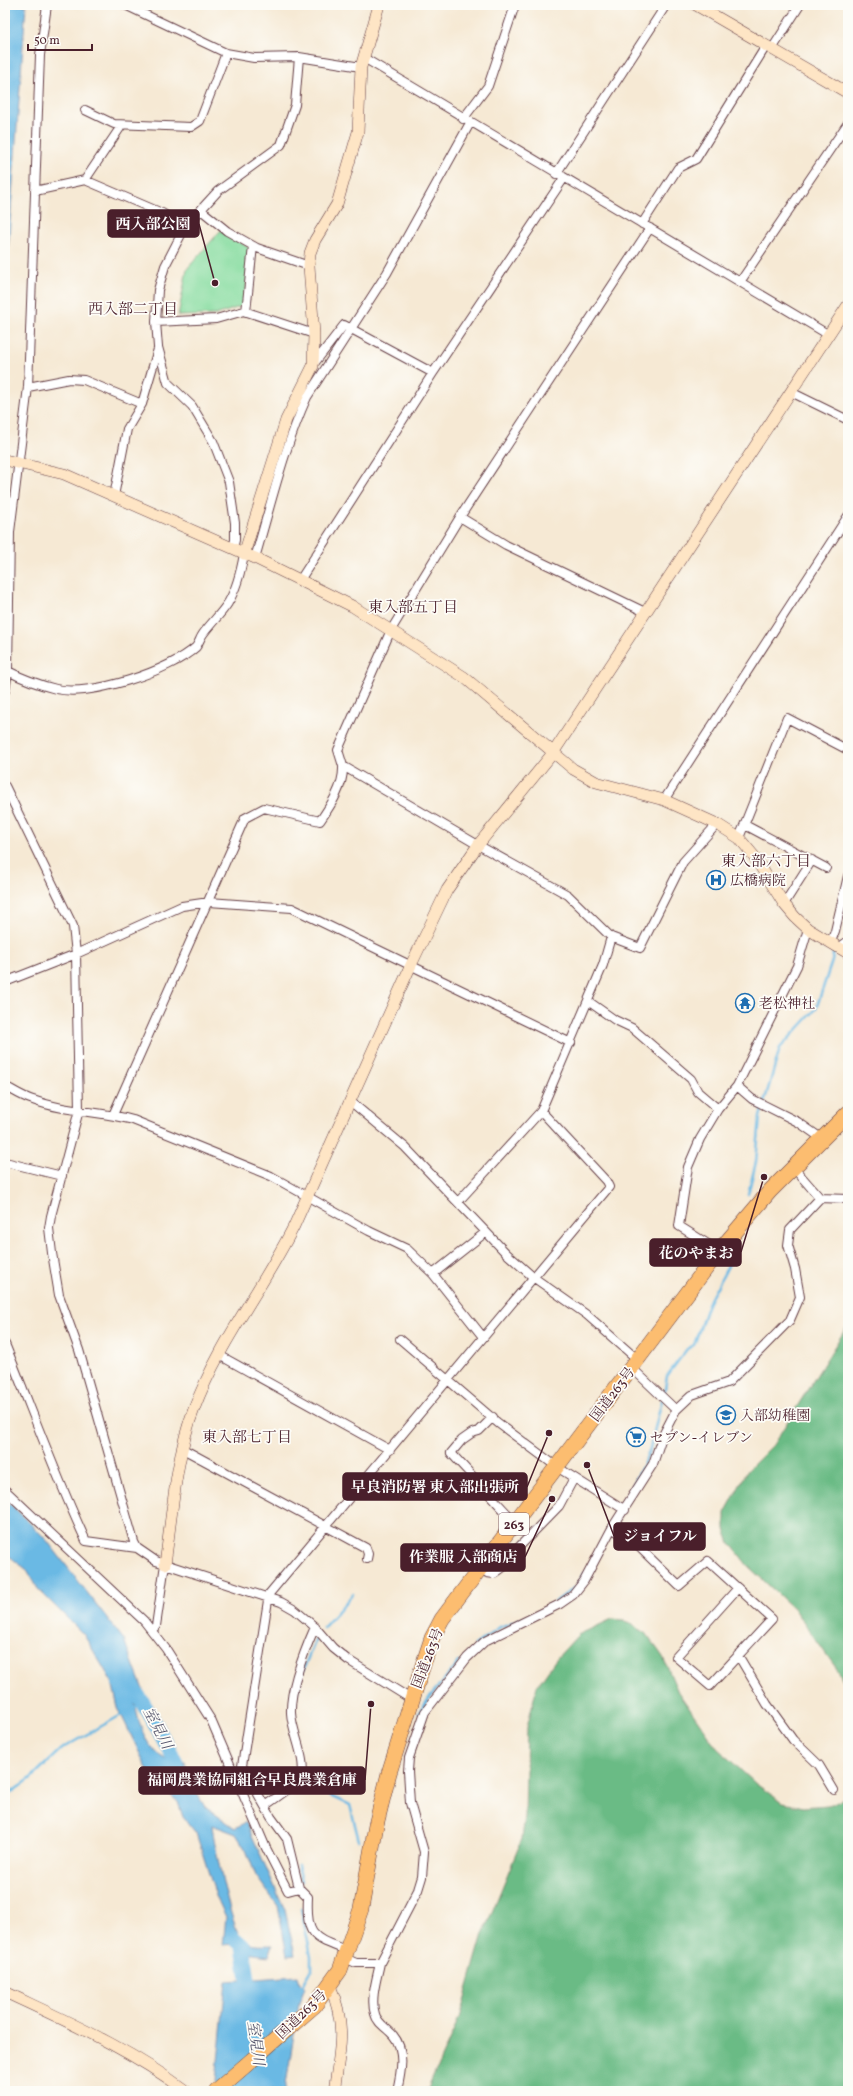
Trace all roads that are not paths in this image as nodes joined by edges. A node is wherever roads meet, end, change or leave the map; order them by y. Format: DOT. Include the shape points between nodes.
graph roads {
  1 [pos="47,5"];
  2 [pos="125,5"];
  3 [pos="379,5"];
  4 [pos="515,5"];
  5 [pos="666,5"];
  6 [pos="696,5"];
  7 [pos="800,5"];
  8 [pos="769,47"];
  9 [pos="226,52"];
  10 [pos="299,57"];
  11 [pos="363,63"];
  12 [pos="848,93"];
  13 [pos="85,110"];
  14 [pos="467,121"];
  15 [pos="848,122"];
  16 [pos="122,125"];
  17 [pos="556,174"];
  18 [pos="564,178"];
  19 [pos="85,180"];
  20 [pos="35,191"];
  21 [pos="201,210"];
  22 [pos="642,224"];
  23 [pos="185,227"];
  24 [pos="650,228"];
  25 [pos="253,246"];
  26 [pos="309,266"];
  27 [pos="740,282"];
  28 [pos="848,305"];
  29 [pos="246,312"];
  30 [pos="156,322"];
  31 [pos="350,328"];
  32 [pos="314,334"];
  33 [pos="829,335"];
  34 [pos="158,348"];
  35 [pos="313,366"];
  36 [pos="434,373"];
  37 [pos="28,387"];
  38 [pos="791,392"];
  39 [pos="142,404"];
  40 [pos="848,420"];
  41 [pos="11,461"];
  42 [pos="114,496"];
  43 [pos="848,516"];
  44 [pos="460,517"];
  45 [pos="233,548"];
  46 [pos="250,556"];
  47 [pos="300,580"];
  48 [pos="645,612"];
  49 [pos="391,630"];
  50 [pos="8,671"];
  51 [pos="5,691"];
  52 [pos="848,750"];
  53 [pos="553,753"];
  54 [pos="343,766"];
  55 [pos="5,786"];
  56 [pos="664,800"];
  57 [pos="717,824"];
  58 [pos="745,825"];
  59 [pos="739,838"];
  60 [pos="478,845"];
  61 [pos="812,860"];
  62 [pos="826,868"];
  63 [pos="848,876"];
  64 [pos="209,902"];
  65 [pos="784,904"];
  66 [pos="808,929"];
  67 [pos="611,937"];
  68 [pos="839,945"];
  69 [pos="76,954"];
  70 [pos="411,965"];
  71 [pos="5,982"];
  72 [pos="588,1001"];
  73 [pos="571,1043"];
  74 [pos="5,1086"];
  75 [pos="737,1086"];
  76 [pos="350,1101"];
  77 [pos="718,1109"];
  78 [pos="79,1110"];
  79 [pos="541,1110"];
  80 [pos="848,1113"];
  81 [pos="114,1115"];
  82 [pos="821,1138"];
  83 [pos="5,1162"];
  84 [pos="793,1167"];
  85 [pos="62,1176"];
  86 [pos="308,1196"];
  87 [pos="820,1198"];
  88 [pos="848,1199"];
  89 [pos="458,1202"];
  90 [pos="486,1232"];
  91 [pos="719,1251"];
  92 [pos="433,1274"];
  93 [pos="533,1277"];
  94 [pos="483,1337"];
  95 [pos="400,1339"];
  96 [pos="5,1344"];
  97 [pos="219,1355"];
  98 [pos="635,1364"];
  99 [pos="448,1380"];
  100 [pos="676,1410"];
  101 [pos="493,1417"];
  102 [pos="183,1449"];
  103 [pos="390,1450"];
  104 [pos="557,1467"];
  105 [pos="574,1478"];
  106 [pos="5,1490"];
  107 [pos="625,1510"];
  108 [pos="515,1522"];
  109 [pos="326,1526"];
  110 [pos="612,1528"];
  111 [pos="137,1548"];
  112 [pos="367,1559"];
  113 [pos="165,1564"];
  114 [pos="482,1567"];
  115 [pos="738,1588"];
  116 [pos="269,1598"];
  117 [pos="315,1627"];
  118 [pos="152,1630"];
  119 [pos="738,1655"];
  120 [pos="416,1706"];
  121 [pos="834,1790"];
  122 [pos="266,1805"];
  123 [pos="299,1888"];
  124 [pos="347,1955"];
  125 [pos="380,1962"];
  126 [pos="330,1986"];
  127 [pos="5,1992"];
  128 [pos="186,2091"];
  129 [pos="216,2091"];
  130 [pos="334,2091"];
  131 [pos="397,2091"];
  1 -- 20 [label="street" via="40,56"];
  2 -- 9 [label="street"];
  3 -- 11 [label="street"];
  4 -- 14 [label="street" via="488,86"];
  5 -- 17 [label="street"];
  6 -- 8 [label="street"];
  7 -- 8 [label="street"];
  8 -- 12 [label="street"];
  8 -- 22 [label="street" via="696,159 678,168"];
  9 -- 10 [label="street" via="254,58"];
  9 -- 16 [label="street" via="200,121 192,127"];
  10 -- 11 [label="street"];
  10 -- 21 [label="street" via="295,105 281,145 218,191"];
  11 -- 14 [label="street"];
  11 -- 26 [label="street" via="358,132 337,204 315,240 310,252"];
  13 -- 16 [label="street" via="114,124"];
  14 -- 17 [label="street"];
  14 -- 31 [label="street" via="387,273"];
  15 -- 27 [label="street"];
  16 -- 19 [label="street"];
  17 -- 18 [label="street"];
  18 -- 22 [label="street"];
  18 -- 36 [label="street"];
  19 -- 20 [label="street"];
  19 -- 23 [label="street" via="162,213"];
  20 -- 37 [label="street"];
  21 -- 23 [label="street"];
  21 -- 25 [label="street" via="227,231"];
  22 -- 24 [label="street"];
  23 -- 30 [label="street" via="165,266 158,290"];
  24 -- 27 [label="street"];
  24 -- 44 [label="street"];
  25 -- 26 [label="street"];
  25 -- 29 [label="street"];
  26 -- 32 [label="street"];
  27 -- 33 [label="street"];
  28 -- 33 [label="street"];
  29 -- 30 [label="street" via="216,319"];
  29 -- 32 [label="street"];
  30 -- 34 [label="street"];
  31 -- 35 [label="street" via="344,325"];
  31 -- 36 [label="street"];
  31 -- 46 [label="street" via="307,397"];
  32 -- 35 [label="street"];
  33 -- 38 [label="street"];
  34 -- 39 [label="street"];
  34 -- 45 [label="street" via="168,383 192,406 213,441 229,482 235,523 236,540"];
  35 -- 46 [label="street" via="286,420"];
  36 -- 47 [label="street"];
  37 -- 39 [label="street" via="84,380"];
  37 -- 41 [label="street"];
  38 -- 40 [label="street"];
  38 -- 48 [label="street"];
  39 -- 42 [label="street" via="128,429"];
  41 -- 42 [label="street" via="64,474"];
  41 -- 50 [label="street"];
  42 -- 45 [label="street"];
  43 -- 56 [label="street"];
  44 -- 48 [label="street" via="506,545"];
  44 -- 49 [label="street"];
  45 -- 46 [label="street"];
  46 -- 47 [label="street"];
  46 -- 50 [label="street" via="228,603 202,635 197,646 172,664 126,680 84,690 57,689"];
  47 -- 49 [label="street" via="352,606"];
  48 -- 53 [label="street"];
  49 -- 53 [label="street" via="464,678"];
  49 -- 54 [label="street" via="338,750"];
  50 -- 51 [label="street"];
  52 -- 58 [label="street" via="787,718"];
  53 -- 56 [label="street" via="573,769 596,782"];
  53 -- 60 [label="street"];
  54 -- 60 [label="street"];
  54 -- 64 [label="street" via="334,802 320,821 264,808 245,818"];
  55 -- 69 [label="street" via="73,926"];
  56 -- 57 [label="street"];
  57 -- 59 [label="street"];
  57 -- 67 [label="street" via="683,862 640,948"];
  58 -- 59 [label="street"];
  58 -- 61 [label="street"];
  59 -- 65 [label="street" via="754,856"];
  60 -- 67 [label="street" via="568,895"];
  60 -- 70 [label="street" via="447,890"];
  61 -- 62 [label="street"];
  61 -- 65 [label="street"];
  63 -- 68 [label="street" via="835,931"];
  64 -- 69 [label="street" via="182,906"];
  64 -- 70 [label="street" via="292,908"];
  64 -- 81 [label="street"];
  65 -- 66 [label="street"];
  66 -- 68 [label="street"];
  66 -- 75 [label="street" via="797,966"];
  67 -- 72 [label="street"];
  69 -- 71 [label="street"];
  69 -- 78 [label="street"];
  70 -- 73 [label="street"];
  70 -- 76 [label="street"];
  72 -- 73 [label="street"];
  72 -- 77 [label="street" via="615,1020 632,1028 691,1079 698,1092"];
  73 -- 79 [label="street"];
  74 -- 78 [label="street" via="33,1100"];
  75 -- 77 [label="street"];
  75 -- 82 [label="street" via="752,1099 798,1122"];
  76 -- 86 [label="street"];
  76 -- 89 [label="street" via="405,1147"];
  77 -- 91 [label="street" via="700,1139 688,1167 679,1226"];
  78 -- 81 [label="street"];
  78 -- 85 [label="street"];
  79 -- 89 [label="street"];
  79 -- 93 [label="street" via="609,1187"];
  80 -- 82 [label="highway, 国道263号 / 263"];
  81 -- 86 [label="street" via="133,1120 271,1176"];
  82 -- 84 [label="highway, 国道263号 / 263"];
  83 -- 85 [label="street"];
  84 -- 87 [label="street"];
  84 -- 91 [label="highway, 国道263号 / 263"];
  85 -- 111 [label="street" via="49,1228 59,1296 79,1350"];
  86 -- 92 [label="street" via="369,1231 407,1249"];
  86 -- 97 [label="street" via="276,1263"];
  87 -- 88 [label="street"];
  87 -- 100 [label="street" via="790,1230 788,1245 800,1297 790,1320 729,1382 692,1395"];
  89 -- 90 [label="street"];
  90 -- 92 [label="street"];
  90 -- 93 [label="street"];
  91 -- 98 [label="highway, 国道263号 / 263"];
  92 -- 94 [label="street"];
  93 -- 94 [label="street"];
  93 -- 98 [label="street" via="587,1315"];
  94 -- 99 [label="street"];
  95 -- 99 [label="street"];
  96 -- 111 [label="street" via="86,1541"];
  97 -- 102 [label="street" via="193,1410"];
  97 -- 103 [label="street"];
  98 -- 100 [label="street"];
  98 -- 104 [label="highway, 国道263号 / 263"];
  99 -- 101 [label="street"];
  99 -- 103 [label="street"];
  100 -- 107 [label="street" via="662,1437 653,1464"];
  101 -- 104 [label="street"];
  101 -- 108 [label="street" via="479,1431 462,1440 451,1453"];
  102 -- 109 [label="street"];
  102 -- 113 [label="street"];
  103 -- 109 [label="street"];
  104 -- 105 [label="street"];
  104 -- 108 [label="highway, 国道263号 / 263"];
  105 -- 107 [label="street"];
  105 -- 114 [label="street" via="559,1506 518,1548 509,1564 494,1574 487,1573"];
  106 -- 118 [label="street"];
  107 -- 110 [label="street"];
  108 -- 114 [label="highway, 国道263号 / 263"];
  109 -- 112 [label="street" via="366,1548"];
  109 -- 116 [label="street" via="269,1594"];
  110 -- 115 [label="street" via="640,1548 679,1586 708,1561"];
  110 -- 120 [label="street" via="584,1581 573,1595 485,1641"];
  111 -- 113 [label="street"];
  113 -- 116 [label="street"];
  113 -- 118 [label="street" via="156,1626"];
  114 -- 120 [label="highway, 国道263号 / 263" via="442,1620 432,1638"];
  115 -- 119 [label="street" via="772,1619"];
  115 -- 119 [label="street" via="676,1657 710,1686"];
  116 -- 117 [label="street" via="295,1610"];
  116 -- 122 [label="street" via="242,1766"];
  117 -- 120 [label="street" via="333,1648 348,1660"];
  117 -- 122 [label="street" via="291,1699 291,1716 303,1775 301,1780"];
  118 -- 123 [label="street" via="180,1669 211,1720 266,1848 288,1891"];
  119 -- 121 [label="street" via="767,1704 793,1740 819,1765"];
  120 -- 124 [label="highway, 国道263号 / 263" via="389,1773 376,1825 361,1909"];
  120 -- 125 [label="street" via="408,1771 410,1803 424,1852 422,1877 418,1890"];
  122 -- 123 [label="street" via="271,1817 287,1839"];
  123 -- 124 [label="street" via="308,1897 307,1915 310,1930 316,1938"];
  124 -- 125 [label="street" via="356,1963"];
  124 -- 126 [label="highway, 国道263号 / 263"];
  125 -- 131 [label="street" via="374,2012 376,2018 394,2036 402,2056 402,2073"];
  126 -- 129 [label="highway, 国道263号 / 263" via="314,2006"];
  126 -- 130 [label="street" via="338,2004 341,2024"];
  127 -- 128 [label="street" via="106,2040 144,2061"];
}
